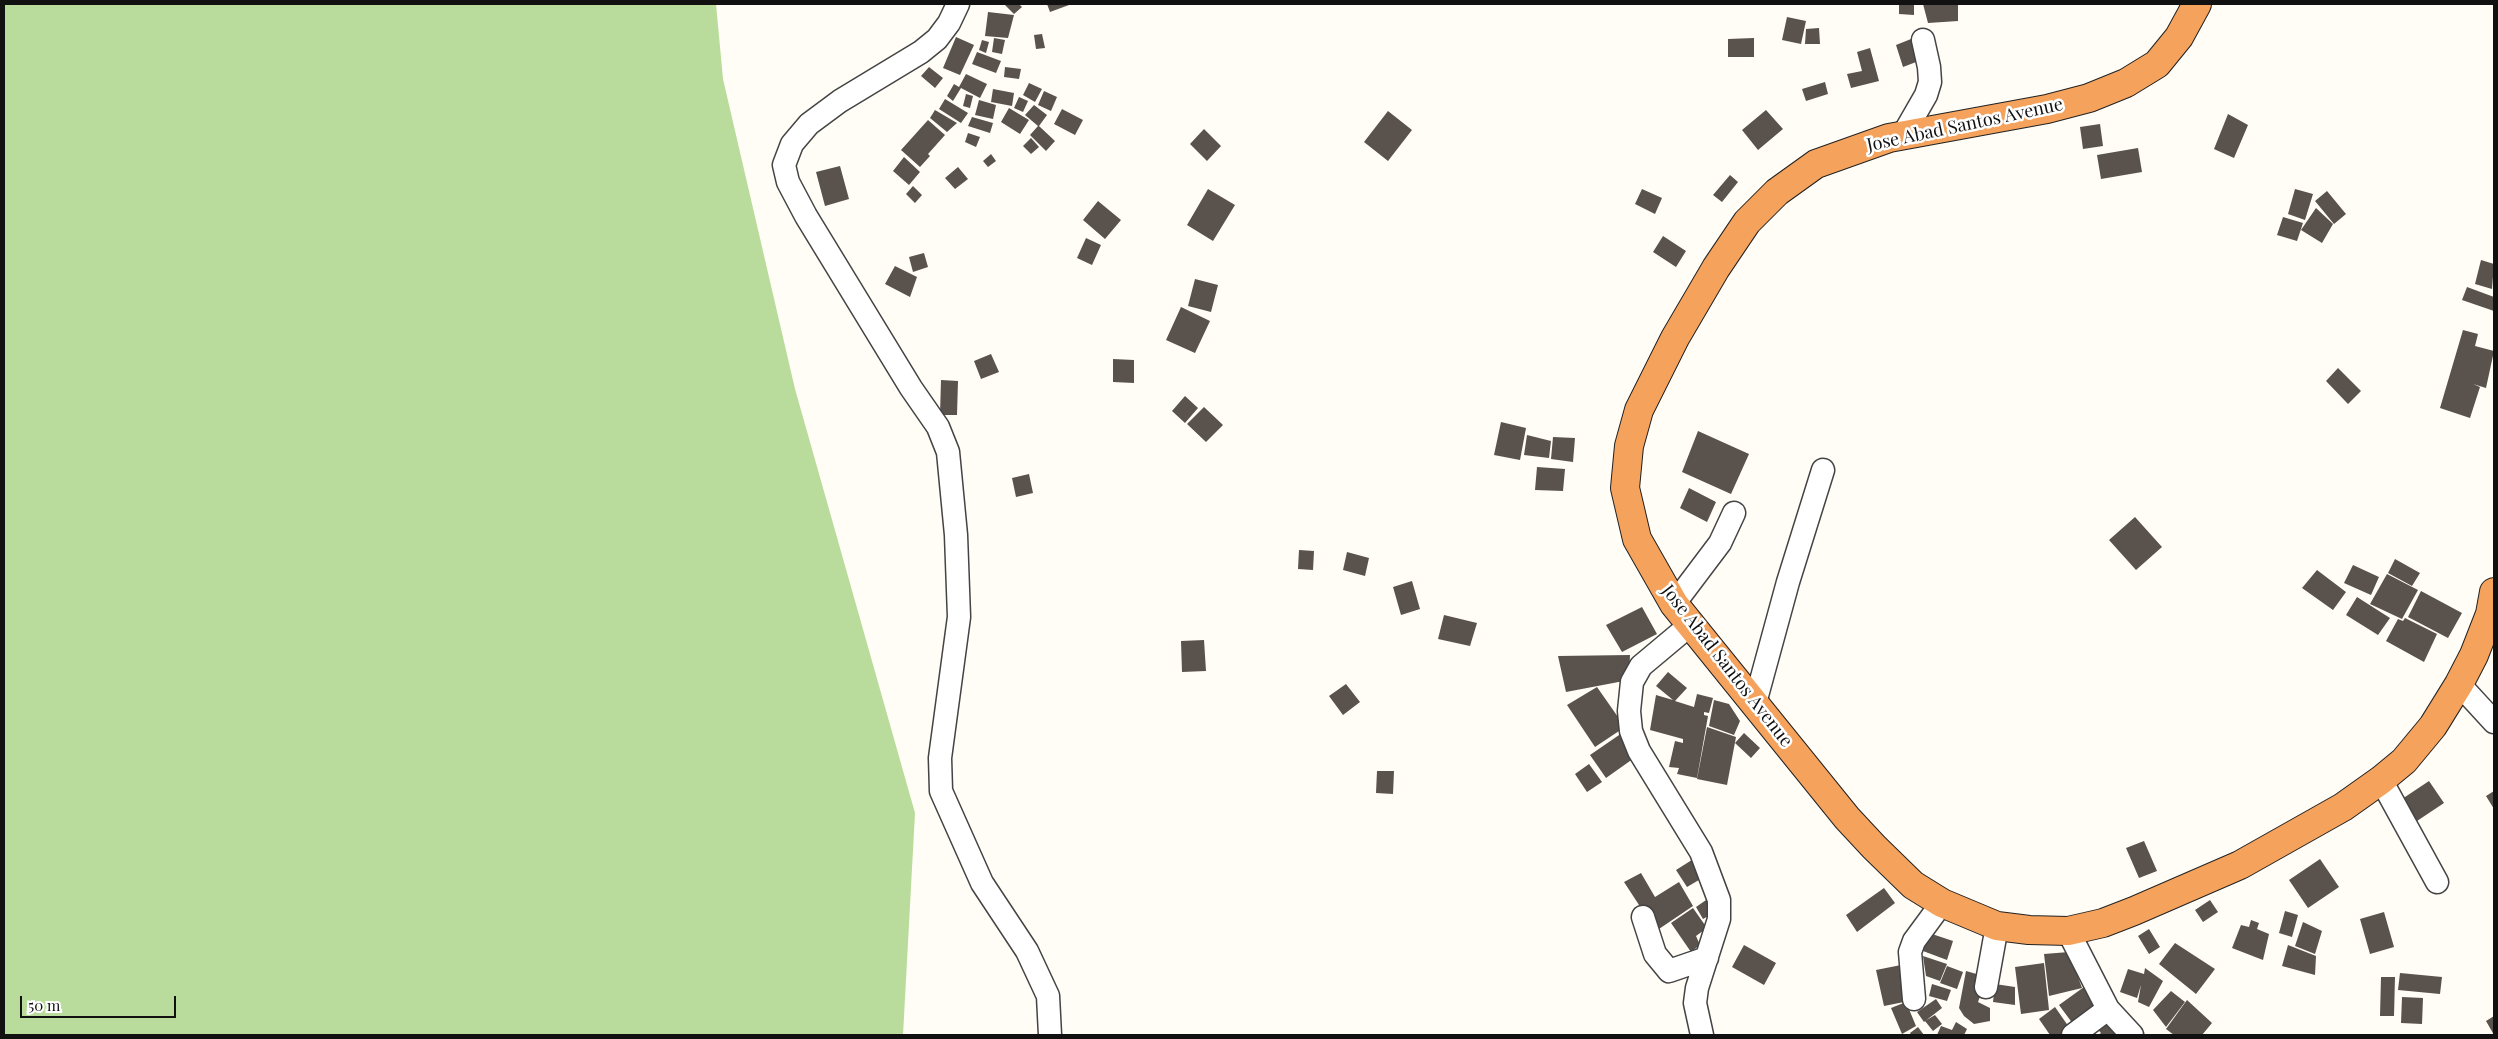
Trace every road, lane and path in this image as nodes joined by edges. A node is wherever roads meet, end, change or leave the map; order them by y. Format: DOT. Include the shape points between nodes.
graph roads {
  1 [pos="958,4"];
  2 [pos="2197,4"];
  3 [pos="1924,40"];
  4 [pos="1903,135"];
  5 [pos="1823,470"];
  6 [pos="1734,513"];
  7 [pos="2494,592"];
  8 [pos="1674,604"];
  9 [pos="1690,625"];
  10 [pos="2459,684"];
  11 [pos="1755,703"];
  12 [pos="2494,722"];
  13 [pos="2381,780"];
  14 [pos="2436,882"];
  15 [pos="1942,903"];
  16 [pos="1643,917"];
  17 [pos="1997,926"];
  18 [pos="2068,931"];
  19 [pos="1707,958"];
  20 [pos="1986,987"];
  21 [pos="1914,999"];
  22 [pos="2108,1009"];
  23 [pos="1050,1035"];
  24 [pos="1702,1035"];
  25 [pos="2073,1035"];
  26 [pos="2132,1035"];
  1 -- 23 [label="street" via="937,39 808,124 792,144 784,165 788,182 806,216 938,427 948,452 956,535 958,618 941,749 941,790 982,883 1027,951 1048,996"];
  2 -- 4 [label="highway, Jose Abad Santos Avenue" via="2179,37 2157,64 2126,83 2089,98 2047,109"];
  3 -- 4 [label="street" via="1930,82"];
  4 -- 8 [label="highway, Jose Abad Santos Avenue" via="1816,164 1777,192 1746,222 1675,338 1639,410 1629,446 1625,488 1636,540"];
  5 -- 11 [label="street"];
  6 -- 8 [label="street" via="1720,543"];
  7 -- 10 [label="highway, Jose Abad Santos Avenue" via="2490,614"];
  8 -- 9 [label="highway, Jose Abad Santos Avenue"];
  9 -- 11 [label="highway, Jose Abad Santos Avenue"];
  9 -- 19 [label="street" via="1641,666 1632,682 1629,711 1631,731 1639,751 1701,852 1714,883 1719,900 1719,919"];
  10 -- 12 [label="street"];
  10 -- 13 [label="highway, Jose Abad Santos Avenue" via="2433,726 2404,761"];
  11 -- 15 [label="highway, Jose Abad Santos Avenue" via="1869,841 1913,885"];
  13 -- 14 [label="street"];
  13 -- 18 [label="highway, Jose Abad Santos Avenue" via="2343,807 2240,865 2104,923"];
  15 -- 17 [label="highway, Jose Abad Santos Avenue"];
  15 -- 21 [label="street" via="1914,940 1910,952"];
  16 -- 19 [label="street" via="1656,954 1669,970"];
  17 -- 18 [label="highway, Jose Abad Santos Avenue"];
  17 -- 20 [label="street"];
  18 -- 22 [label="street"];
  19 -- 24 [label="street" via="1695,1003"];
  22 -- 25 [label="street"];
  22 -- 26 [label="street"];
}
